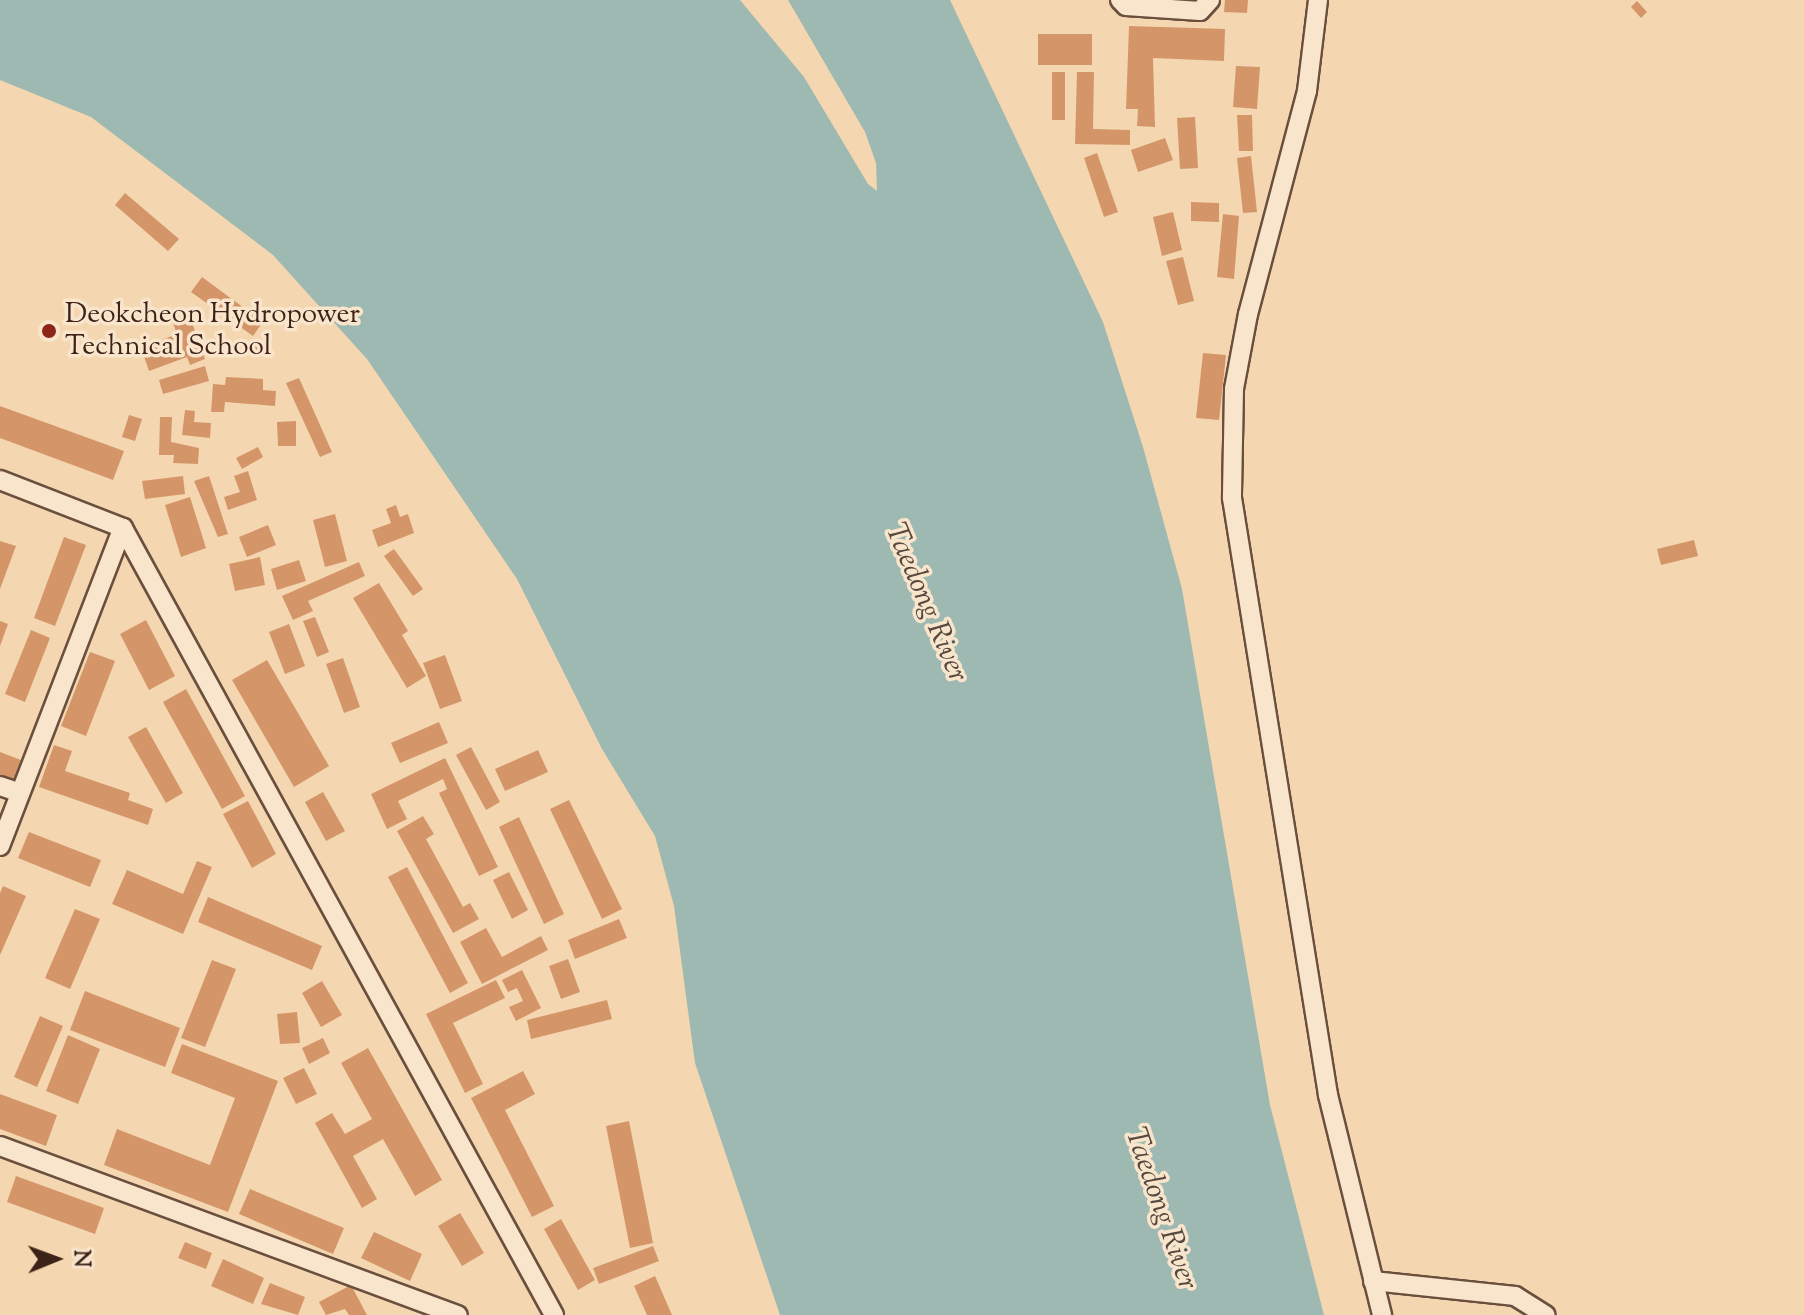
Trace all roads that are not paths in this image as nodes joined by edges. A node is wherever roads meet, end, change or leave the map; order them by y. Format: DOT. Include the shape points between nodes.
graph roads {
  1 [pos="1120,0"];
  2 [pos="1210,0"];
  3 [pos="1318,0"];
  4 [pos="0,480"];
  5 [pos="123,528"];
  6 [pos="0,786"];
  7 [pos="20,793"];
  8 [pos="0,846"];
  9 [pos="0,1146"];
  10 [pos="1373,1281"];
  11 [pos="458,1315"];
  12 [pos="554,1315"];
  13 [pos="1382,1315"];
  14 [pos="1546,1315"];
  1 -- 2 [label="street" via="1126,6 1200,11"];
  3 -- 10 [label="street" via="1307,91 1248,314 1234,389 1232,498 1328,1095"];
  4 -- 5 [label="street"];
  5 -- 7 [label="street"];
  5 -- 12 [label="street"];
  6 -- 7 [label="street"];
  7 -- 8 [label="street"];
  9 -- 11 [label="street"];
  10 -- 13 [label="street"];
  10 -- 14 [label="street" via="1515,1296"];
}
